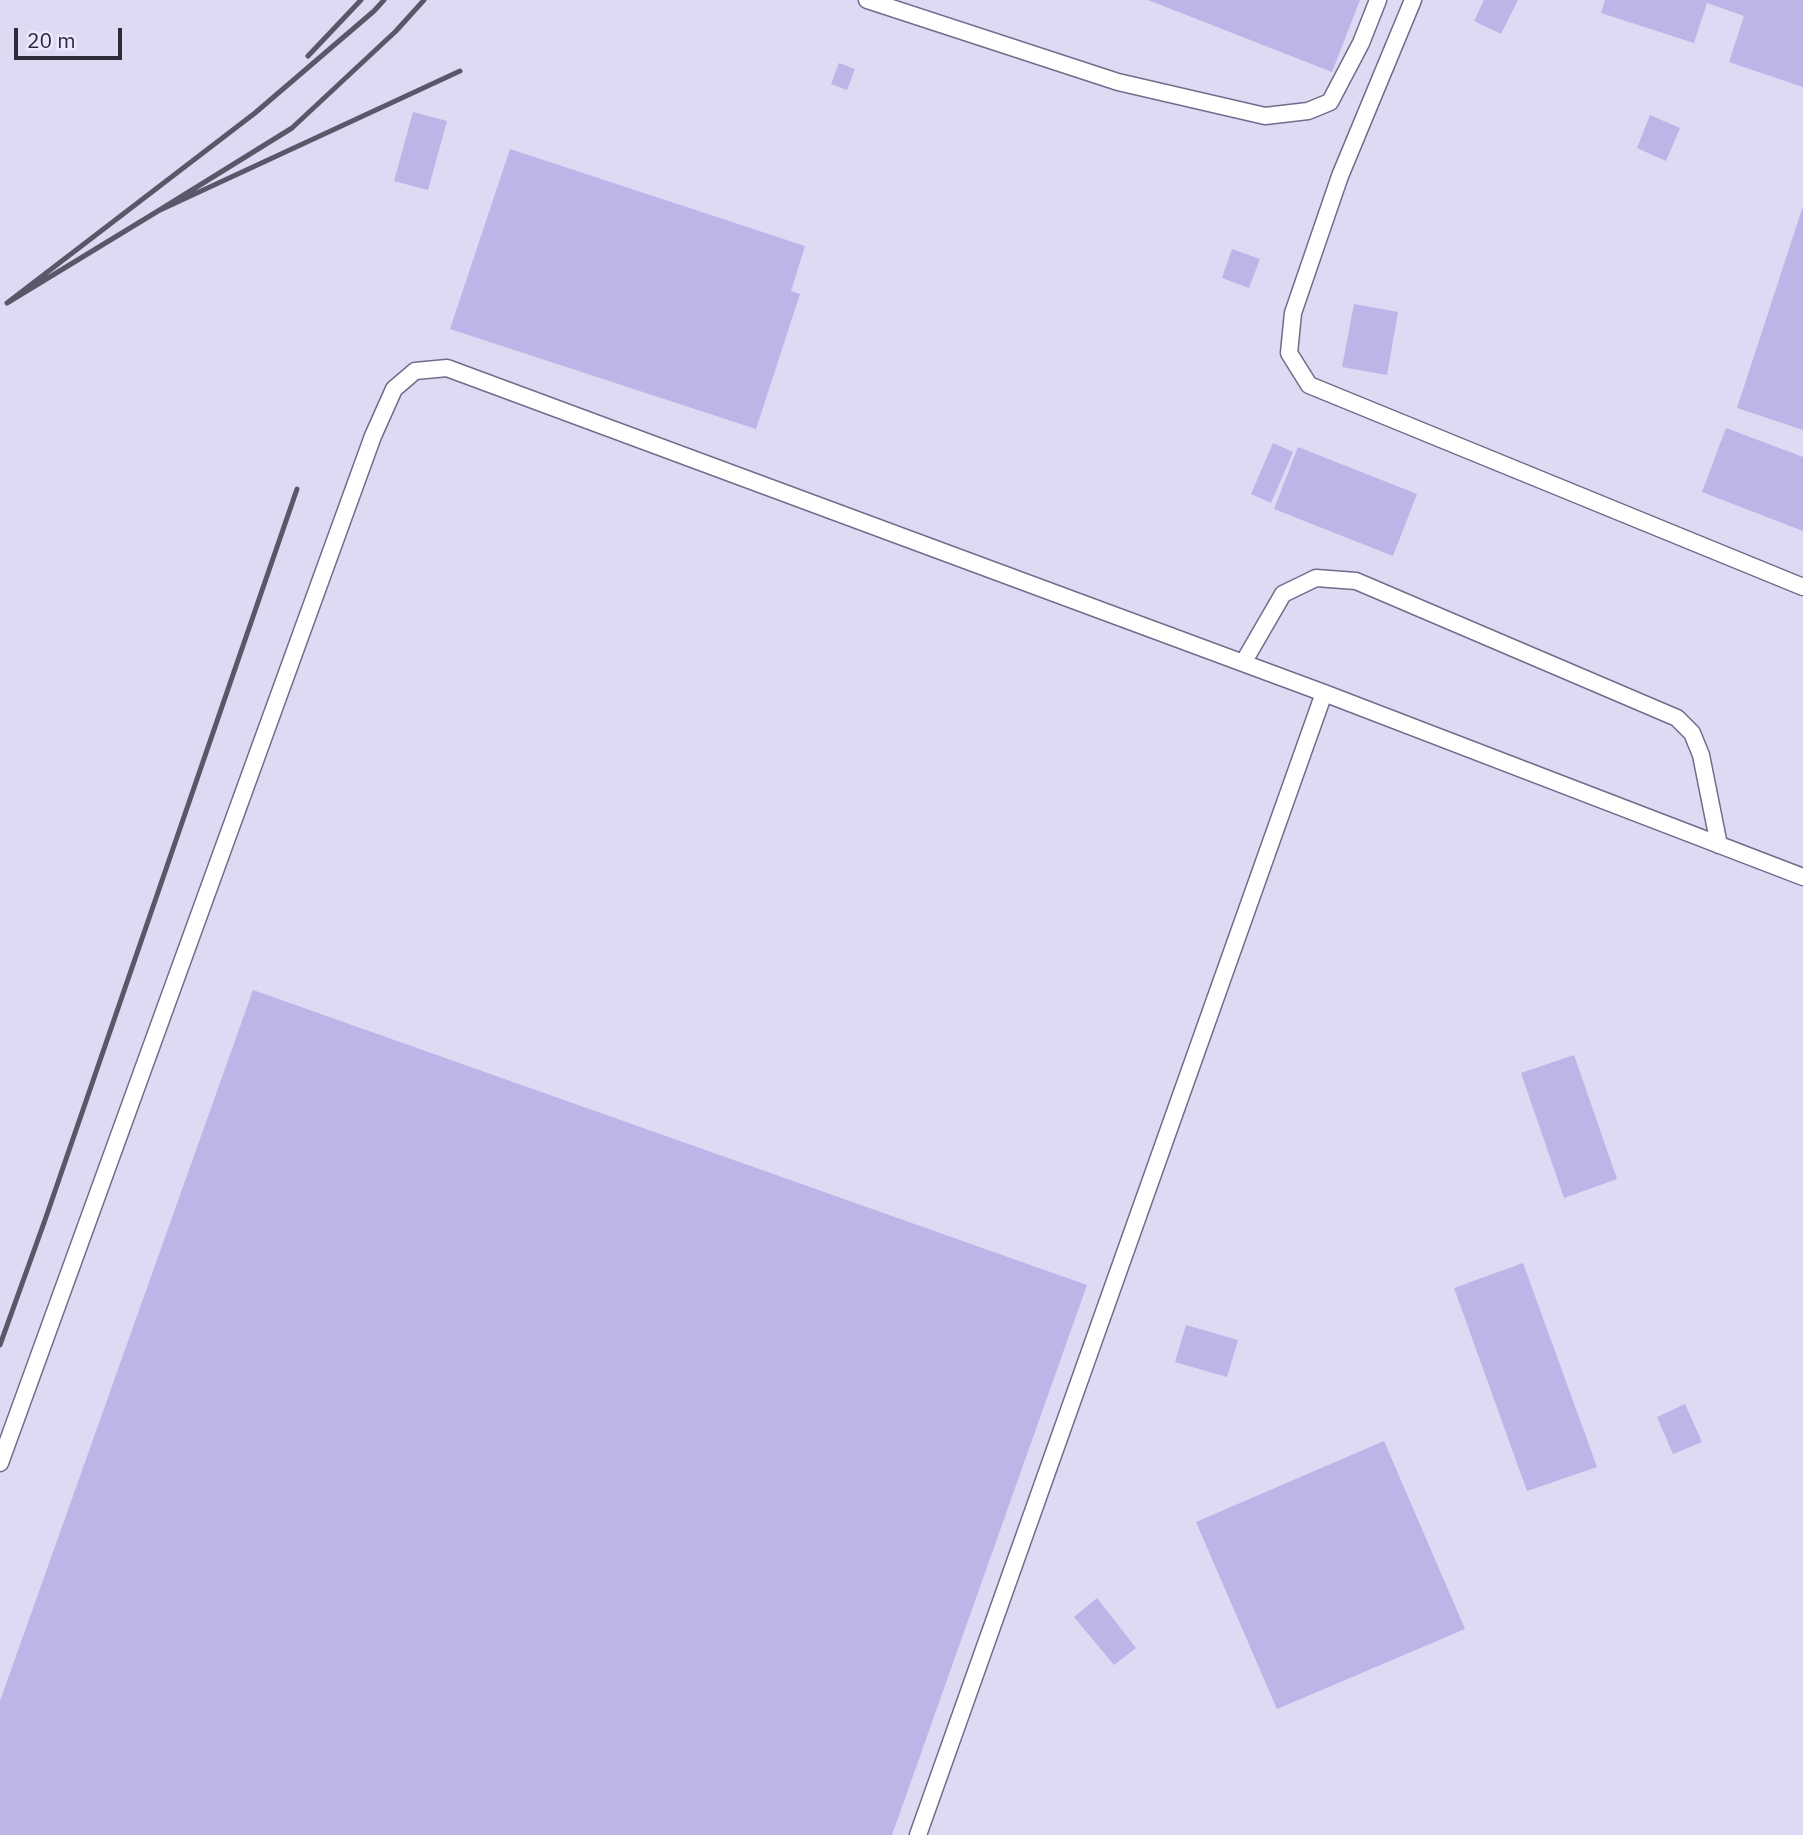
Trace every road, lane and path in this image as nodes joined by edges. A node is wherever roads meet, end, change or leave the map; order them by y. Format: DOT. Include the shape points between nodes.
graph roads {
  1 [pos="867,0"];
  2 [pos="1378,0"];
  3 [pos="1413,0"];
  4 [pos="1803,587"];
  5 [pos="1243,663"];
  6 [pos="1324,693"];
  7 [pos="1719,845"];
  8 [pos="1803,877"];
  9 [pos="0,1463"];
  10 [pos="918,1835"];
  1 -- 2 [label="lane" via="1118,82 1265,116 1308,111 1330,102"];
  3 -- 4 [label="lane" via="1340,176 1293,313 1289,353 1308,385"];
  5 -- 6 [label="lane"];
  5 -- 7 [label="lane" via="1283,594 1316,578 1356,581 1677,718 1692,733 1701,755"];
  5 -- 9 [label="lane" via="447,368 415,371 394,389 373,436"];
  6 -- 7 [label="lane"];
  6 -- 10 [label="lane"];
  7 -- 8 [label="lane"];
}
